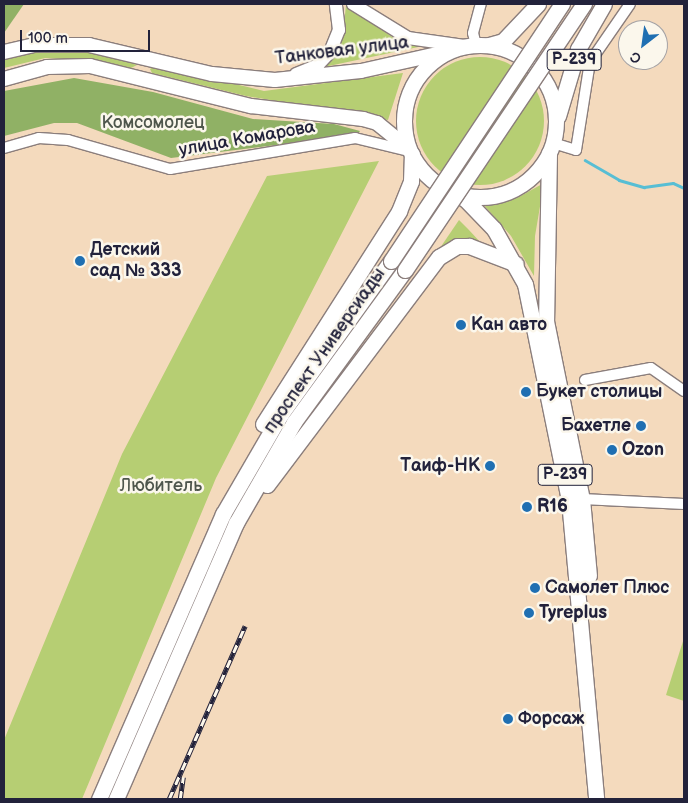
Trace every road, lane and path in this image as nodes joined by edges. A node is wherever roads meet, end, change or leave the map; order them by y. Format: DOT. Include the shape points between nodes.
graph roads {
  1 [pos="336,4"];
  2 [pos="353,4"];
  3 [pos="481,4"];
  4 [pos="538,4"];
  5 [pos="562,4"];
  6 [pos="584,4"];
  7 [pos="604,4"];
  8 [pos="630,4"];
  9 [pos="476,45"];
  10 [pos="4,52"];
  11 [pos="448,52"];
  12 [pos="145,57"];
  13 [pos="141,77"];
  14 [pos="4,79"];
  15 [pos="275,80"];
  16 [pos="360,118"];
  17 [pos="556,122"];
  18 [pos="355,138"];
  19 [pos="4,148"];
  20 [pos="551,148"];
  21 [pos="410,152"];
  22 [pos="442,187"];
  23 [pos="517,265"];
  24 [pos="584,380"];
  25 [pos="684,390"];
  26 [pos="582,500"];
  27 [pos="684,504"];
  28 [pos="223,514"];
  29 [pos="236,523"];
  30 [pos="99,799"];
  31 [pos="116,799"];
  32 [pos="596,799"];
  33 [pos="604,799"];
  1 -- 15 [label="street" via="339,30 323,61 310,70"];
  2 -- 9 [label="street" via="408,38"];
  3 -- 9 [label="street" via="473,33"];
  4 -- 9 [label="main road" via="503,41"];
  5 -- 28 [label="main road, проспект Универсиады, bridge" via="391,261 281,414"];
  6 -- 29 [label="main road, проспект Универсиады, bridge" via="405,270 294,422"];
  7 -- 17 [label="main road, Р-239" via="578,50"];
  8 -- 20 [label="street" via="590,62 576,150"];
  9 -- 11 [label="main road"];
  9 -- 17 [label="main road, Р-239" via="510,50 537,70 549,89"];
  10 -- 12 [label="main road, Танковая улица" via="34,45 89,45"];
  11 -- 15 [label="main road, Танковая улица" via="361,71"];
  11 -- 21 [label="main road" via="428,64 409,93 404,127"];
  12 -- 13 [label="main road"];
  12 -- 15 [label="main road, Танковая улица" via="212,74"];
  13 -- 14 [label="main road" via="90,66 46,67"];
  13 -- 16 [label="main road" via="250,106"];
  16 -- 18 [label="street" via="366,131"];
  16 -- 21 [label="main road" via="376,122"];
  17 -- 20 [label="main road, Р-239"];
  18 -- 19 [label="street, улица Комарова" via="170,169 68,140 38,138"];
  18 -- 21 [label="street, улица Комарова"];
  20 -- 22 [label="main road, Р-239" via="531,178 505,193 469,196"];
  20 -- 26 [label="main road, Р-239" via="546,322"];
  21 -- 22 [label="main road, Р-239"];
  21 -- 28 [label="main road" via="411,181 399,211 294,371 246,455"];
  22 -- 23 [label="main road, Р-239" via="476,210"];
  23 -- 29 [label="main road" via="469,246 457,246 439,257"];
  23 -- 32 [label="main road, Р-239" via="533,318 568,492 579,576"];
  24 -- 25 [label="street" via="651,368"];
  26 -- 27 [label="street"];
  26 -- 33 [label="main road, Р-239"];
  28 -- 30 [label="main road, проспект Универсиады"];
  29 -- 31 [label="main road, проспект Универсиады"];
}
